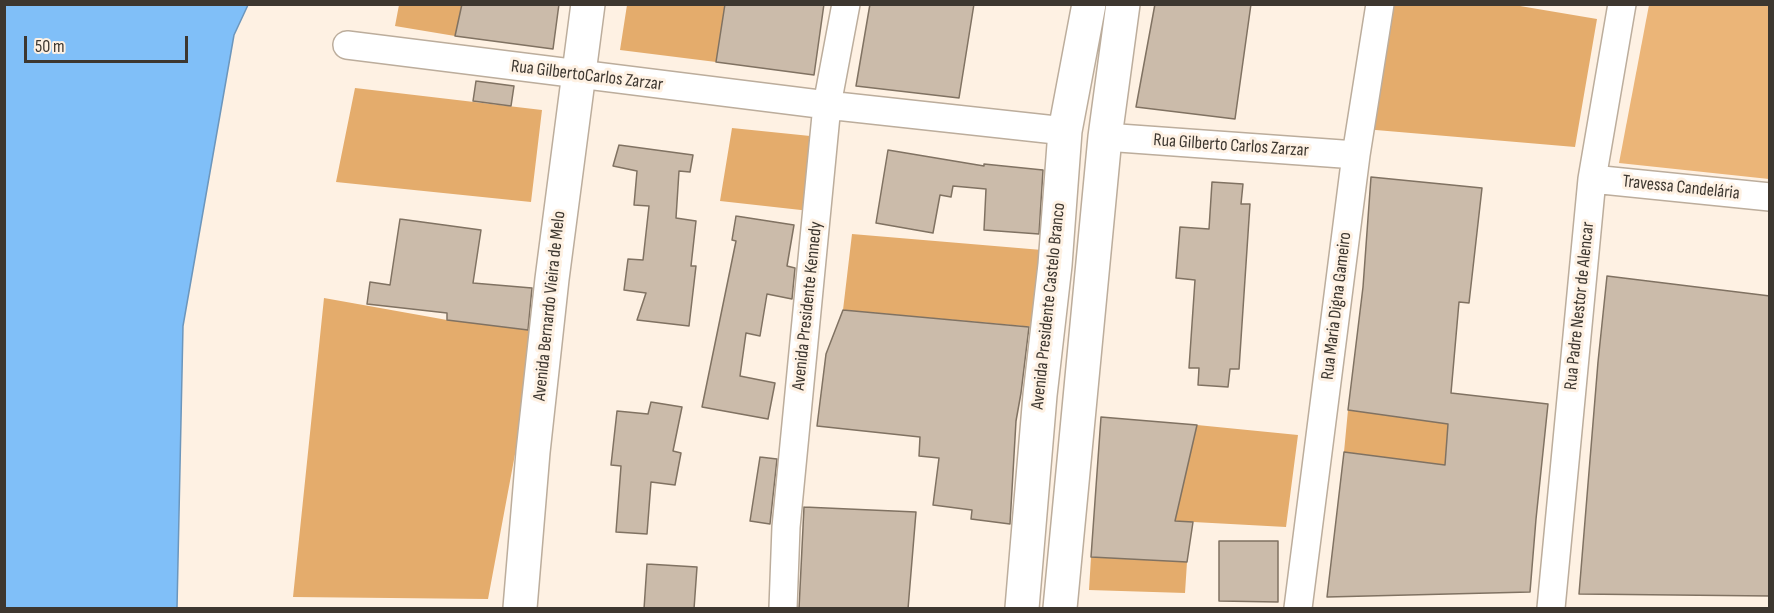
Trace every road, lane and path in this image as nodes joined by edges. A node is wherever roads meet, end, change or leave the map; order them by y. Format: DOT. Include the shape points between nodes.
graph roads {
  1 [pos="588,4"];
  2 [pos="846,4"];
  3 [pos="1089,4"];
  4 [pos="1124,4"];
  5 [pos="1380,4"];
  6 [pos="1623,4"];
  7 [pos="347,45"];
  8 [pos="578,75"];
  9 [pos="827,105"];
  10 [pos="1065,131"];
  11 [pos="1105,137"];
  12 [pos="1356,155"];
  13 [pos="1592,179"];
  14 [pos="1770,197"];
  15 [pos="1040,395"];
  16 [pos="1079,400"];
  17 [pos="520,609"];
  18 [pos="783,609"];
  19 [pos="1023,609"];
  20 [pos="1060,609"];
  21 [pos="1298,609"];
  22 [pos="1551,609"];
  1 -- 8 [label="main road, Avenida Bernardo Vieira de Melo"];
  2 -- 9 [label="street, Avenida Presidente Kennedy"];
  3 -- 10 [label="main road, Avenida Presidente Castelo Branco"];
  4 -- 11 [label="main road"];
  5 -- 12 [label="street, Rua Maria Digna Gameiro"];
  6 -- 13 [label="street, Rua Padre Nestor de Alencar"];
  7 -- 8 [label="street, Rua GilbertoCarlos Zarzar"];
  8 -- 9 [label="street, Rua GilbertoCarlos Zarzar"];
  8 -- 17 [label="main road, Avenida Bernardo Vieira de Melo" via="549,302"];
  9 -- 10 [label="street"];
  9 -- 18 [label="street, Avenida Presidente Kennedy" via="786,527"];
  10 -- 15 [label="main road, Avenida Presidente Castelo Branco"];
  11 -- 12 [label="street, Rua Gilberto Carlos Zarzar"];
  11 -- 16 [label="main road"];
  12 -- 21 [label="street, Rua Maria Digna Gameiro"];
  13 -- 14 [label="street, Travessa Candelária"];
  13 -- 22 [label="street, Rua Padre Nestor de Alencar"];
  15 -- 16 [label="main road"];
  15 -- 19 [label="main road, Avenida Presidente Castelo Branco"];
  16 -- 20 [label="main road"];
}
